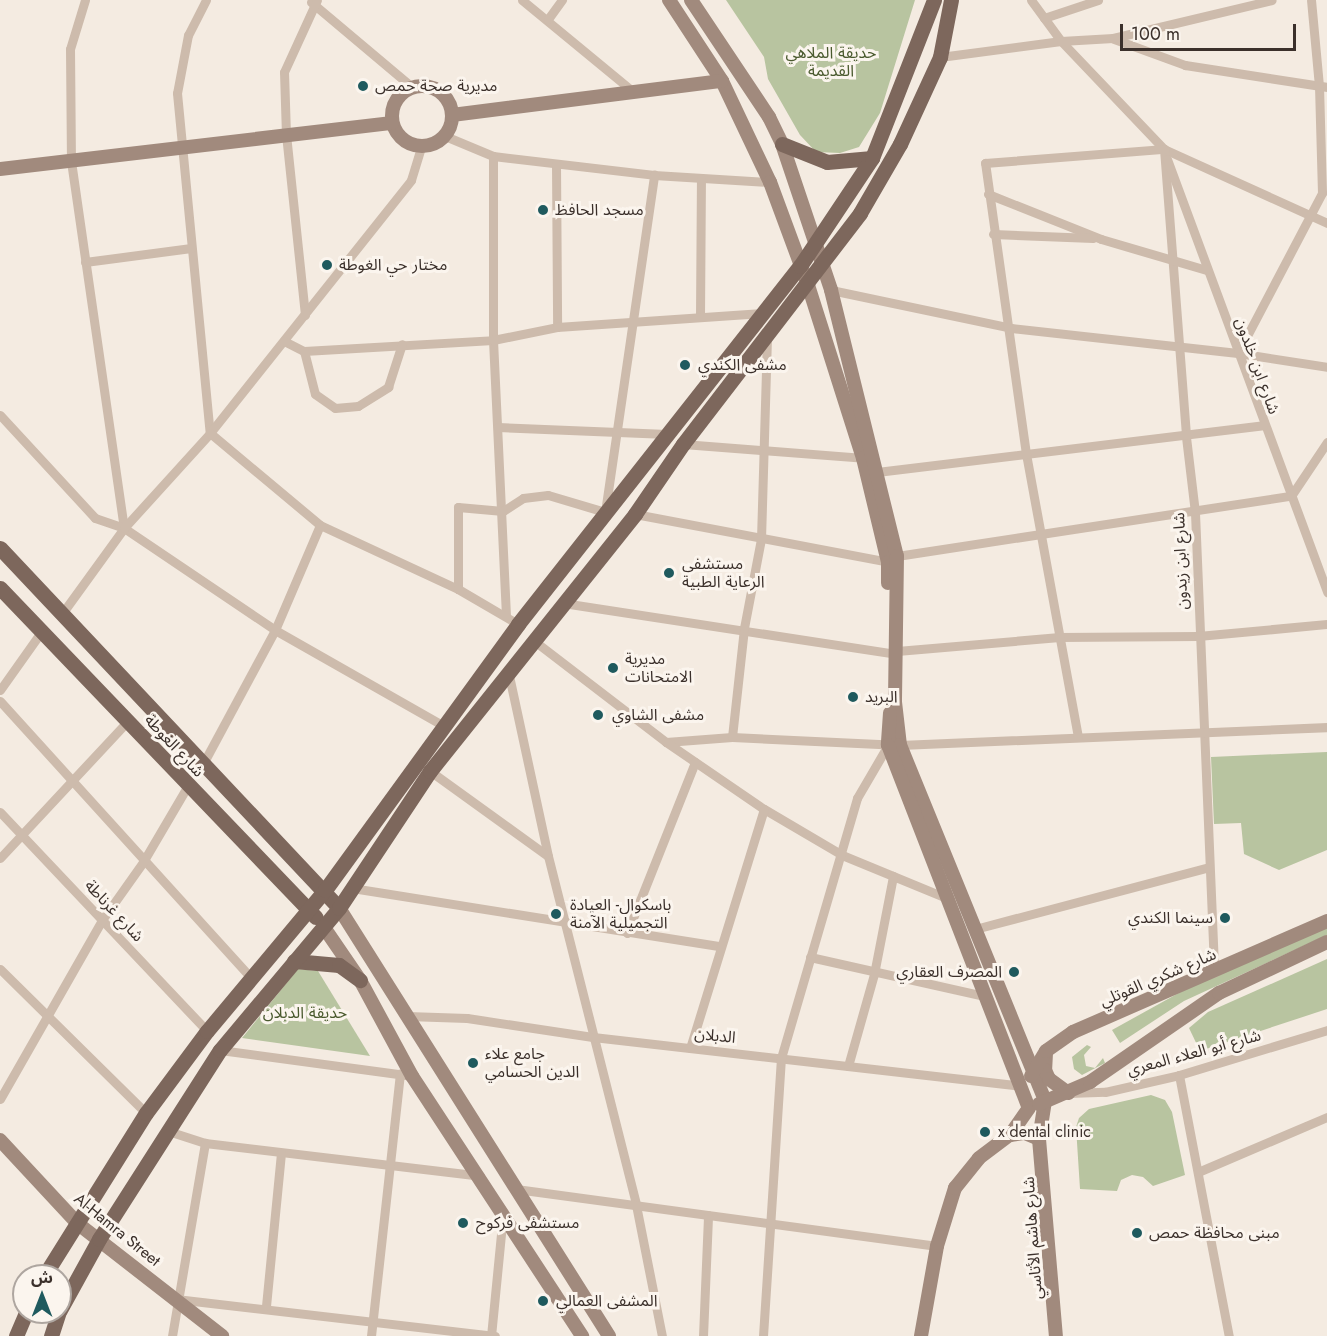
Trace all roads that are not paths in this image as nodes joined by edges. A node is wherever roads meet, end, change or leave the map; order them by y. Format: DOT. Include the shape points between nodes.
graph roads {
  1 [pos="85,0"];
  2 [pos="206,0"];
  3 [pos="522,0"];
  4 [pos="562,0"];
  5 [pos="669,0"];
  6 [pos="691,0"];
  7 [pos="934,0"];
  8 [pos="951,0"];
  9 [pos="1031,0"];
  10 [pos="1098,0"];
  11 [pos="1228,0"];
  12 [pos="1272,0"];
  13 [pos="1311,0"];
  14 [pos="313,1"];
  15 [pos="1231,11"];
  16 [pos="1044,18"];
  17 [pos="548,19"];
  18 [pos="1113,38"];
  19 [pos="1061,41"];
  20 [pos="940,57"];
  21 [pos="722,81"];
  22 [pos="412,87"];
  23 [pos="1323,87"];
  24 [pos="635,93"];
  25 [pos="452,115"];
  26 [pos="392,123"];
  27 [pos="286,135"];
  28 [pos="445,136"];
  29 [pos="782,144"];
  30 [pos="421,147"];
  31 [pos="181,148"];
  32 [pos="1164,148"];
  33 [pos="493,156"];
  34 [pos="872,158"];
  35 [pos="70,161"];
  36 [pos="556,164"];
  37 [pos="0,169"];
  38 [pos="654,175"];
  39 [pos="701,179"];
  40 [pos="770,182"];
  41 [pos="988,194"];
  42 [pos="1310,216"];
  43 [pos="1327,223"];
  44 [pos="993,234"];
  45 [pos="1101,239"];
  46 [pos="817,242"];
  47 [pos="191,248"];
  48 [pos="1171,260"];
  49 [pos="85,262"];
  50 [pos="824,265"];
  51 [pos="800,266"];
  52 [pos="1206,270"];
  53 [pos="808,285"];
  54 [pos="831,290"];
  55 [pos="763,313"];
  56 [pos="305,315"];
  57 [pos="700,316"];
  58 [pos="632,322"];
  59 [pos="557,327"];
  60 [pos="1011,328"];
  61 [pos="766,335"];
  62 [pos="493,340"];
  63 [pos="284,341"];
  64 [pos="402,344"];
  65 [pos="1180,348"];
  66 [pos="304,351"];
  67 [pos="1238,353"];
  68 [pos="1327,367"];
  69 [pos="0,415"];
  70 [pos="1263,425"];
  71 [pos="498,427"];
  72 [pos="614,430"];
  73 [pos="210,433"];
  74 [pos="667,434"];
  75 [pos="1186,436"];
  76 [pos="1327,442"];
  77 [pos="684,444"];
  78 [pos="766,448"];
  79 [pos="1026,454"];
  80 [pos="863,458"];
  81 [pos="877,472"];
  82 [pos="1291,496"];
  83 [pos="503,511"];
  84 [pos="605,512"];
  85 [pos="1195,513"];
  86 [pos="635,514"];
  87 [pos="320,525"];
  88 [pos="124,528"];
  89 [pos="1043,535"];
  90 [pos="761,539"];
  91 [pos="0,548"];
  92 [pos="893,559"];
  93 [pos="0,589"];
  94 [pos="458,589"];
  95 [pos="1327,592"];
  96 [pos="562,603"];
  97 [pos="61,615"];
  98 [pos="512,619"];
  99 [pos="1327,624"];
  100 [pos="744,628"];
  101 [pos="275,630"];
  102 [pos="42,632"];
  103 [pos="1198,636"];
  104 [pos="1059,637"];
  105 [pos="533,640"];
  106 [pos="893,652"];
  107 [pos="508,671"];
  108 [pos="0,690"];
  109 [pos="0,701"];
  110 [pos="127,722"];
  111 [pos="442,724"];
  112 [pos="1327,727"];
  113 [pos="1203,730"];
  114 [pos="732,737"];
  115 [pos="1078,737"];
  116 [pos="666,742"];
  117 [pos="894,745"];
  118 [pos="204,762"];
  119 [pos="695,762"];
  120 [pos="430,771"];
  121 [pos="72,781"];
  122 [pos="188,786"];
  123 [pos="764,809"];
  124 [pos="0,812"];
  125 [pos="21,835"];
  126 [pos="842,855"];
  127 [pos="548,856"];
  128 [pos="0,858"];
  129 [pos="143,862"];
  130 [pos="1209,867"];
  131 [pos="893,876"];
  132 [pos="352,888"];
  133 [pos="325,890"];
  134 [pos="950,900"];
  135 [pos="339,908"];
  136 [pos="309,910"];
  137 [pos="102,920"];
  138 [pos="1327,921"];
  139 [pos="565,924"];
  140 [pos="323,926"];
  141 [pos="975,929"];
  142 [pos="627,933"];
  143 [pos="1327,942"];
  144 [pos="718,946"];
  145 [pos="810,957"];
  146 [pos="294,961"];
  147 [pos="0,969"];
  148 [pos="1214,973"];
  149 [pos="874,974"];
  150 [pos="249,976"];
  151 [pos="360,980"];
  152 [pos="986,996"];
  153 [pos="408,1017"];
  154 [pos="48,1019"];
  155 [pos="1327,1030"];
  156 [pos="207,1031"];
  157 [pos="593,1037"];
  158 [pos="690,1048"];
  159 [pos="220,1050"];
  160 [pos="1046,1051"];
  161 [pos="781,1059"];
  162 [pos="848,1066"];
  163 [pos="1034,1073"];
  164 [pos="406,1075"];
  165 [pos="1179,1075"];
  166 [pos="1020,1086"];
  167 [pos="1068,1093"];
  168 [pos="0,1099"];
  169 [pos="1046,1101"];
  170 [pos="1029,1108"];
  171 [pos="146,1113"];
  172 [pos="1327,1117"];
  173 [pos="168,1131"];
  174 [pos="1010,1135"];
  175 [pos="1039,1139"];
  176 [pos="0,1140"];
  177 [pos="205,1143"];
  178 [pos="280,1153"];
  179 [pos="390,1167"];
  180 [pos="1198,1172"];
  181 [pos="480,1176"];
  182 [pos="516,1189"];
  183 [pos="636,1205"];
  184 [pos="503,1214"];
  185 [pos="708,1215"];
  186 [pos="768,1222"];
  187 [pos="77,1223"];
  188 [pos="99,1239"];
  189 [pos="937,1246"];
  190 [pos="51,1264"];
  191 [pos="72,1288"];
  192 [pos="176,1299"];
  193 [pos="266,1306"];
  194 [pos="373,1319"];
  195 [pos="172,1336"];
  196 [pos="222,1336"];
  197 [pos="371,1336"];
  198 [pos="492,1336"];
  199 [pos="582,1336"];
  200 [pos="609,1336"];
  201 [pos="662,1336"];
  202 [pos="703,1336"];
  203 [pos="763,1336"];
  204 [pos="921,1336"];
  205 [pos="1056,1336"];
  206 [pos="1229,1336"];
  1 -- 35 [label="street" via="70,49"];
  2 -- 31 [label="street" via="188,35 177,93"];
  3 -- 17 [label="street"];
  4 -- 17 [label="street"];
  5 -- 21 [label="main road"];
  6 -- 29 [label="main road" via="769,117"];
  7 -- 34 [label="main road"];
  8 -- 20 [label="main road"];
  9 -- 16 [label="street"];
  10 -- 16 [label="street"];
  11 -- 15 [label="street"];
  12 -- 15 [label="street"];
  13 -- 23 [label="street"];
  14 -- 22 [label="street"];
  14 -- 27 [label="street" via="284,72"];
  15 -- 18 [label="street"];
  16 -- 19 [label="street"];
  17 -- 24 [label="street"];
  18 -- 19 [label="street"];
  18 -- 23 [label="street" via="1185,65"];
  19 -- 20 [label="street"];
  19 -- 32 [label="street"];
  20 -- 50 [label="main road" via="900,144"];
  21 -- 24 [label="main road"];
  21 -- 40 [label="main road"];
  22 -- 25 [label="main road" via="439,91"];
  22 -- 26 [label="main road" via="398,98"];
  23 -- 42 [label="street" via="1322,193"];
  24 -- 25 [label="main road"];
  25 -- 28 [label="main road"];
  26 -- 27 [label="main road"];
  26 -- 30 [label="main road" via="402,140"];
  27 -- 31 [label="main road"];
  27 -- 56 [label="street"];
  28 -- 30 [label="main road"];
  28 -- 33 [label="street"];
  29 -- 34 [label="main road" via="826,162"];
  29 -- 46 [label="main road"];
  30 -- 56 [label="street" via="411,180"];
  31 -- 35 [label="main road"];
  31 -- 47 [label="street"];
  32 -- 41 [label="street" via="985,163"];
  32 -- 42 [label="street"];
  32 -- 48 [label="street, شارع ابن زيدون"];
  32 -- 52 [label="street, شارع ابن خلدون"];
  33 -- 36 [label="street"];
  33 -- 62 [label="street"];
  34 -- 46 [label="main road"];
  35 -- 37 [label="main road"];
  35 -- 49 [label="street"];
  36 -- 38 [label="street"];
  36 -- 59 [label="street"];
  38 -- 39 [label="street"];
  38 -- 58 [label="street"];
  39 -- 40 [label="street"];
  39 -- 57 [label="street"];
  40 -- 51 [label="main road"];
  41 -- 44 [label="street"];
  41 -- 45 [label="street"];
  42 -- 43 [label="street"];
  42 -- 67 [label="street"];
  44 -- 45 [label="street"];
  44 -- 60 [label="street"];
  45 -- 48 [label="street"];
  46 -- 50 [label="main road"];
  46 -- 51 [label="main road"];
  47 -- 49 [label="street"];
  47 -- 73 [label="street"];
  48 -- 52 [label="street"];
  48 -- 65 [label="street, شارع ابن زيدون"];
  49 -- 88 [label="street"];
  50 -- 53 [label="main road"];
  50 -- 54 [label="main road"];
  51 -- 53 [label="main road"];
  51 -- 55 [label="main road"];
  52 -- 67 [label="street, شارع ابن خلدون"];
  53 -- 61 [label="main road"];
  53 -- 80 [label="main road"];
  54 -- 60 [label="street"];
  54 -- 81 [label="main road"];
  55 -- 57 [label="street"];
  55 -- 74 [label="main road"];
  56 -- 63 [label="street"];
  57 -- 58 [label="street"];
  58 -- 59 [label="street"];
  58 -- 72 [label="street"];
  59 -- 62 [label="street"];
  60 -- 65 [label="street"];
  60 -- 79 [label="street"];
  61 -- 77 [label="main road"];
  61 -- 78 [label="street"];
  62 -- 64 [label="street"];
  62 -- 71 [label="street"];
  63 -- 66 [label="street"];
  63 -- 73 [label="street"];
  64 -- 66 [label="street"];
  64 -- 66 [label="street" via="388,387 358,406 335,408 315,394"];
  65 -- 67 [label="street"];
  65 -- 75 [label="street, شارع ابن زيدون"];
  67 -- 68 [label="street"];
  67 -- 70 [label="street, شارع ابن خلدون"];
  69 -- 88 [label="street" via="95,518"];
  70 -- 75 [label="street"];
  70 -- 82 [label="street, شارع ابن خلدون"];
  71 -- 72 [label="street"];
  71 -- 83 [label="street"];
  72 -- 74 [label="street"];
  72 -- 84 [label="street"];
  73 -- 87 [label="street"];
  73 -- 88 [label="street"];
  74 -- 84 [label="main road"];
  75 -- 79 [label="street"];
  75 -- 85 [label="street, شارع ابن زيدون"];
  76 -- 82 [label="street"];
  77 -- 78 [label="street"];
  77 -- 86 [label="main road"];
  78 -- 80 [label="street"];
  78 -- 90 [label="street"];
  79 -- 81 [label="street"];
  79 -- 89 [label="street"];
  80 -- 92 [label="main road"];
  81 -- 92 [label="main road"];
  82 -- 85 [label="street"];
  82 -- 95 [label="street, شارع ابن خلدون"];
  83 -- 84 [label="street" via="523,498 548,495"];
  83 -- 94 [label="street" via="458,507"];
  83 -- 98 [label="street"];
  84 -- 98 [label="main road"];
  85 -- 89 [label="street"];
  85 -- 103 [label="street, شارع ابن زيدون"];
  86 -- 90 [label="street"];
  86 -- 96 [label="main road"];
  87 -- 94 [label="street"];
  87 -- 101 [label="street"];
  88 -- 97 [label="street"];
  88 -- 101 [label="street"];
  89 -- 92 [label="street"];
  89 -- 104 [label="street"];
  90 -- 92 [label="street"];
  90 -- 100 [label="street"];
  91 -- 97 [label="main road"];
  92 -- 106 [label="main road"];
  93 -- 102 [label="main road, شارع الغوطة"];
  94 -- 98 [label="street"];
  96 -- 100 [label="street"];
  96 -- 105 [label="main road"];
  97 -- 118 [label="main road"];
  98 -- 111 [label="main road"];
  99 -- 103 [label="street"];
  100 -- 106 [label="street"];
  100 -- 114 [label="street"];
  101 -- 111 [label="street"];
  101 -- 118 [label="street"];
  102 -- 108 [label="street"];
  102 -- 110 [label="main road, شارع الغوطة"];
  103 -- 104 [label="street"];
  103 -- 113 [label="street, شارع ابن زيدون"];
  104 -- 106 [label="street"];
  104 -- 115 [label="street"];
  105 -- 107 [label="main road"];
  105 -- 116 [label="street"];
  106 -- 117 [label="main road"];
  107 -- 120 [label="main road"];
  107 -- 127 [label="street"];
  109 -- 121 [label="street"];
  110 -- 121 [label="street"];
  110 -- 122 [label="main road, شارع الغوطة"];
  111 -- 133 [label="main road"];
  112 -- 113 [label="street"];
  113 -- 115 [label="street"];
  113 -- 130 [label="street, شارع ابن زيدون"];
  114 -- 116 [label="street"];
  114 -- 117 [label="street"];
  115 -- 117 [label="street"];
  116 -- 119 [label="street"];
  117 -- 126 [label="street" via="857,798"];
  117 -- 134 [label="main road"];
  117 -- 141 [label="main road"];
  118 -- 133 [label="main road"];
  119 -- 123 [label="street"];
  119 -- 142 [label="street"];
  120 -- 127 [label="street"];
  120 -- 132 [label="main road"];
  121 -- 125 [label="street"];
  121 -- 129 [label="street"];
  122 -- 129 [label="street"];
  122 -- 136 [label="main road, شارع الغوطة"];
  123 -- 126 [label="street"];
  123 -- 144 [label="street"];
  124 -- 125 [label="street, شارع غرناطة"];
  125 -- 128 [label="street"];
  125 -- 137 [label="street, شارع غرناطة"];
  126 -- 131 [label="street"];
  126 -- 145 [label="street"];
  127 -- 139 [label="street"];
  129 -- 137 [label="street"];
  129 -- 150 [label="street"];
  130 -- 141 [label="street"];
  130 -- 148 [label="street, شارع ابن زيدون"];
  131 -- 134 [label="street"];
  131 -- 149 [label="street"];
  132 -- 135 [label="main road"];
  132 -- 139 [label="street"];
  133 -- 135 [label="main road"];
  133 -- 136 [label="main road"];
  134 -- 152 [label="main road"];
  135 -- 140 [label="main road"];
  135 -- 153 [label="main road"];
  136 -- 140 [label="main road, شارع الغوطة"];
  136 -- 150 [label="main road"];
  137 -- 154 [label="street"];
  137 -- 156 [label="street, شارع غرناطة"];
  138 -- 148 [label="main road, شارع شكري القوتلي"];
  139 -- 142 [label="street"];
  139 -- 157 [label="street"];
  140 -- 146 [label="main road"];
  140 -- 151 [label="main road"];
  141 -- 163 [label="main road"];
  142 -- 144 [label="street"];
  143 -- 167 [label="main road" via="1219,993"];
  144 -- 158 [label="street"];
  145 -- 149 [label="street"];
  145 -- 161 [label="street"];
  146 -- 151 [label="main road" via="339,965"];
  146 -- 159 [label="main road"];
  147 -- 154 [label="street"];
  148 -- 160 [label="main road, شارع شكري القوتلي" via="1072,1032"];
  149 -- 152 [label="street"];
  149 -- 162 [label="street"];
  150 -- 156 [label="main road"];
  151 -- 164 [label="main road"];
  152 -- 166 [label="main road"];
  153 -- 157 [label="street, الدبلان" via="467,1018"];
  153 -- 182 [label="main road"];
  154 -- 168 [label="street"];
  154 -- 171 [label="street"];
  155 -- 165 [label="street, شارع أبو العلاء المعري"];
  156 -- 171 [label="main road"];
  157 -- 158 [label="street, الدبلان"];
  157 -- 183 [label="street"];
  158 -- 161 [label="street, الدبلان"];
  159 -- 164 [label="street"];
  159 -- 173 [label="main road"];
  160 -- 163 [label="main road, شارع شكري القوتلي"];
  160 -- 167 [label="main road" via="1044,1061 1049,1079"];
  161 -- 162 [label="street, الدبلان"];
  161 -- 186 [label="street"];
  162 -- 166 [label="street, الدبلان"];
  163 -- 166 [label="main road, شارع شكري القوتلي"];
  163 -- 169 [label="main road"];
  164 -- 179 [label="street"];
  164 -- 181 [label="main road"];
  165 -- 167 [label="street, شارع أبو العلاء المعري" via="1105,1092"];
  165 -- 180 [label="street"];
  166 -- 170 [label="main road"];
  167 -- 169 [label="main road"];
  169 -- 170 [label="main road"];
  169 -- 175 [label="main road, شارع هاشم الأتاسي"];
  170 -- 174 [label="main road"];
  171 -- 187 [label="main road"];
  172 -- 180 [label="street"];
  173 -- 177 [label="street"];
  173 -- 188 [label="main road"];
  174 -- 175 [label="main road" via="1025,1132"];
  174 -- 189 [label="main road" via="979,1158 956,1188"];
  175 -- 205 [label="main road, شارع هاشم الأتاسي"];
  176 -- 187 [label="main road, Al-Hamra Street"];
  177 -- 178 [label="street"];
  177 -- 192 [label="street"];
  178 -- 179 [label="street"];
  178 -- 193 [label="street"];
  179 -- 181 [label="street"];
  179 -- 194 [label="street"];
  180 -- 206 [label="street"];
  181 -- 184 [label="main road"];
  182 -- 183 [label="street"];
  182 -- 200 [label="main road"];
  183 -- 185 [label="street"];
  183 -- 201 [label="street"];
  184 -- 198 [label="street"];
  184 -- 199 [label="main road"];
  185 -- 186 [label="street"];
  185 -- 202 [label="street"];
  186 -- 189 [label="street"];
  186 -- 203 [label="street"];
  187 -- 188 [label="main road, Al-Hamra Street"];
  187 -- 190 [label="main road"];
  188 -- 191 [label="main road"];
  188 -- 192 [label="main road, Al-Hamra Street"];
  189 -- 204 [label="main road"];
  192 -- 193 [label="street"];
  192 -- 195 [label="street"];
  192 -- 196 [label="main road, Al-Hamra Street"];
  193 -- 194 [label="street"];
  194 -- 197 [label="street"];
  194 -- 198 [label="street"];
}
